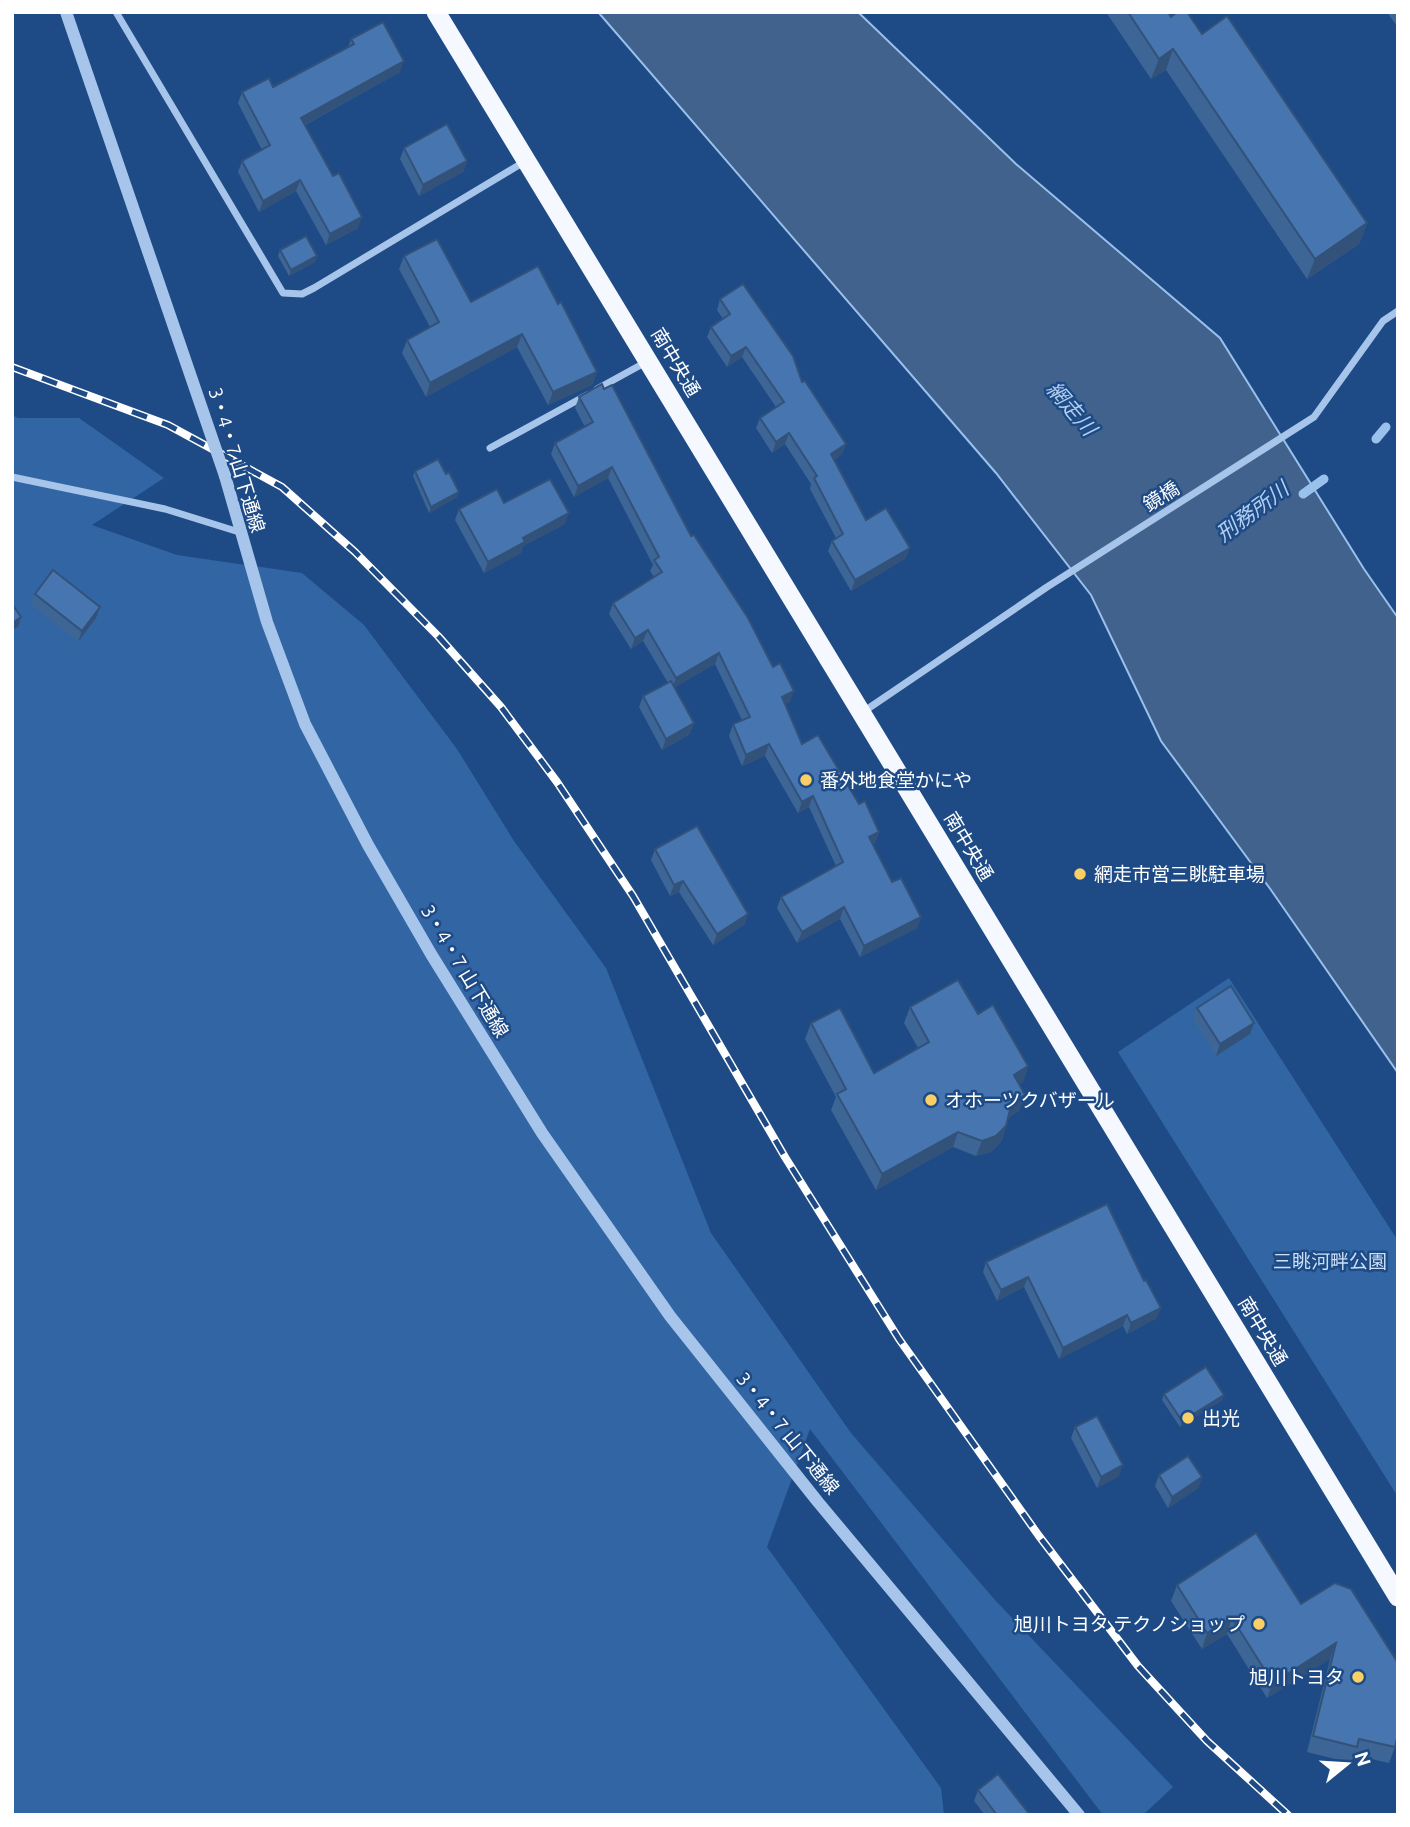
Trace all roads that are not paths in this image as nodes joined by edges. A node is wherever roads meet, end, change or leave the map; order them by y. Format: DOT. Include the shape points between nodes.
graph roads {
  1 [pos="66,12"];
  2 [pos="116,12"];
  3 [pos="436,12"];
  4 [pos="527,160"];
  5 [pos="1398,311"];
  6 [pos="649,361"];
  7 [pos="491,448"];
  8 [pos="12,477"];
  9 [pos="239,532"];
  10 [pos="862,713"];
  11 [pos="1398,1597"];
  12 [pos="1079,1815"];
  1 -- 9 [label="street, 3・4・7 山下通線, bridge" via="225,476"];
  2 -- 4 [label="street" via="283,293 302,294 314,288"];
  3 -- 4 [label="highway, 南中央通"];
  4 -- 6 [label="highway, 南中央通"];
  5 -- 10 [label="street, 鏡橋" via="1383,321 1314,417 1047,587"];
  6 -- 7 [label="street"];
  6 -- 10 [label="highway, 南中央通"];
  8 -- 9 [label="street" via="166,509"];
  9 -- 12 [label="street, 3・4・7 山下通線" via="305,724 430,954 542,1133 670,1316"];
  10 -- 11 [label="highway, 南中央通"];
}
